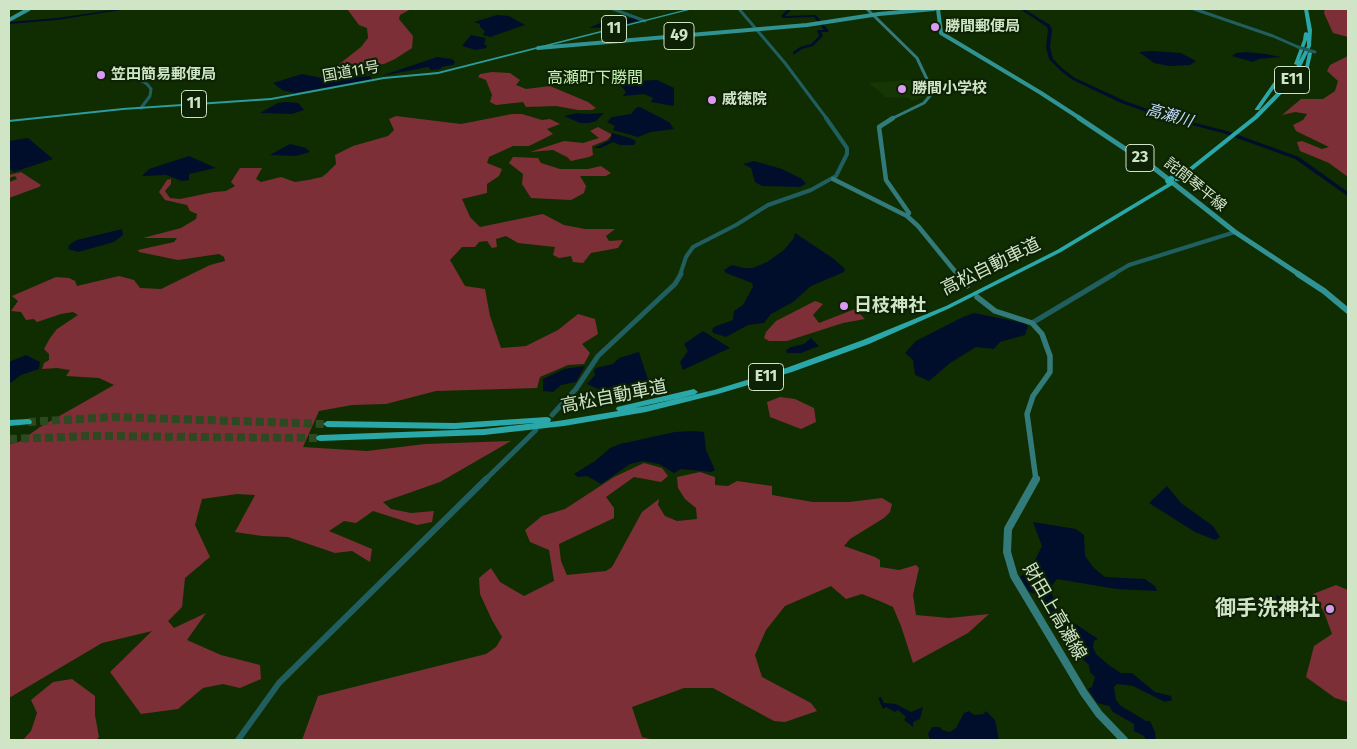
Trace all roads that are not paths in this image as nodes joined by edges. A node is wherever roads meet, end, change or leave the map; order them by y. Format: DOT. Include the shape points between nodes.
graph roads {
  1 [pos="29,9"];
  2 [pos="613,9"];
  3 [pos="691,9"];
  4 [pos="739,9"];
  5 [pos="868,9"];
  6 [pos="934,9"];
  7 [pos="938,9"];
  8 [pos="1194,9"];
  9 [pos="1302,9"];
  10 [pos="1306,9"];
  11 [pos="874,15"];
  12 [pos="9,20"];
  13 [pos="645,21"];
  14 [pos="757,30"];
  15 [pos="1310,41"];
  16 [pos="538,48"];
  17 [pos="1299,49"];
  18 [pos="1315,52"];
  19 [pos="1289,66"];
  20 [pos="123,71"];
  21 [pos="1280,77"];
  22 [pos="1301,80"];
  23 [pos="1291,90"];
  24 [pos="1270,103"];
  25 [pos="141,108"];
  26 [pos="1257,109"];
  27 [pos="9,121"];
  28 [pos="1235,131"];
  29 [pos="834,179"];
  30 [pos="1172,180"];
  31 [pos="907,216"];
  32 [pos="1235,232"];
  33 [pos="967,286"];
  34 [pos="977,297"];
  35 [pos="1348,311"];
  36 [pos="1032,323"];
  37 [pos="552,415"];
  38 [pos="28,422"];
  39 [pos="9,423"];
  40 [pos="327,424"];
  41 [pos="536,430"];
  42 [pos="320,438"];
  43 [pos="238,740"];
  44 [pos="1124,740"];
  1 -- 12 [label="main road"];
  2 -- 13 [label="street"];
  3 -- 13 [label="highway, 国道11号 / 11"];
  4 -- 14 [label="street"];
  5 -- 11 [label="main road"];
  6 -- 11 [label="main road, 49"];
  7 -- 32 [label="main road, 詫間琴平線 / 23" via="942,33 1153,167"];
  8 -- 17 [label="street" via="1264,32"];
  9 -- 17 [label="highway, 高松自動車道 / E11" via="1306,35"];
  10 -- 15 [label="highway, 高松自動車道 / E11"];
  11 -- 14 [label="main road, 49"];
  11 -- 31 [label="main road" via="917,58 933,92 927,102 879,127 886,180 909,213"];
  13 -- 16 [label="highway, 国道11号 / 11"];
  14 -- 16 [label="main road, 49"];
  14 -- 29 [label="street" via="846,145 847,154"];
  15 -- 22 [label="highway" via="1309,61"];
  15 -- 24 [label="highway, 高松自動車道 / E11" via="1292,80"];
  16 -- 25 [label="highway, 国道11号 / 11" via="449,71 384,78 281,97"];
  17 -- 18 [label="street, bridge"];
  17 -- 19 [label="highway"];
  17 -- 26 [label="highway, 高松自動車道 / E11" via="1296,66 1287,79"];
  20 -- 25 [label="street" via="151,89"];
  21 -- 26 [label="highway"];
  23 -- 24 [label="highway"];
  24 -- 28 [label="highway, 高松自動車道 / E11"];
  25 -- 27 [label="highway, 国道11号 / 11"];
  26 -- 28 [label="highway, 高松自動車道 / E11"];
  28 -- 30 [label="highway, 高松自動車道 / E11"];
  29 -- 31 [label="main road"];
  29 -- 37 [label="street" via="768,205 693,247 675,284 598,356 576,389"];
  30 -- 40 [label="highway, 高松自動車道 / E11" via="1053,250 941,304 860,339 710,388 595,414 533,421 455,426"];
  30 -- 42 [label="highway, 高松自動車道 / E11" via="1059,251 948,307 789,370 646,410 556,424 454,434"];
  31 -- 33 [label="main road"];
  32 -- 35 [label="main road, 詫間琴平線 / 23" via="1320,287"];
  32 -- 36 [label="street" via="1129,265"];
  34 -- 36 [label="main road" via="995,311"];
  36 -- 44 [label="main road, 財田上高瀬線" via="1042,334 1050,356 1050,372 1033,396 1027,414 1036,480 1008,530 1009,562 1014,576 1084,692 1099,714"];
  38 -- 39 [label="highway"];
  41 -- 43 [label="street" via="280,683"];
}
